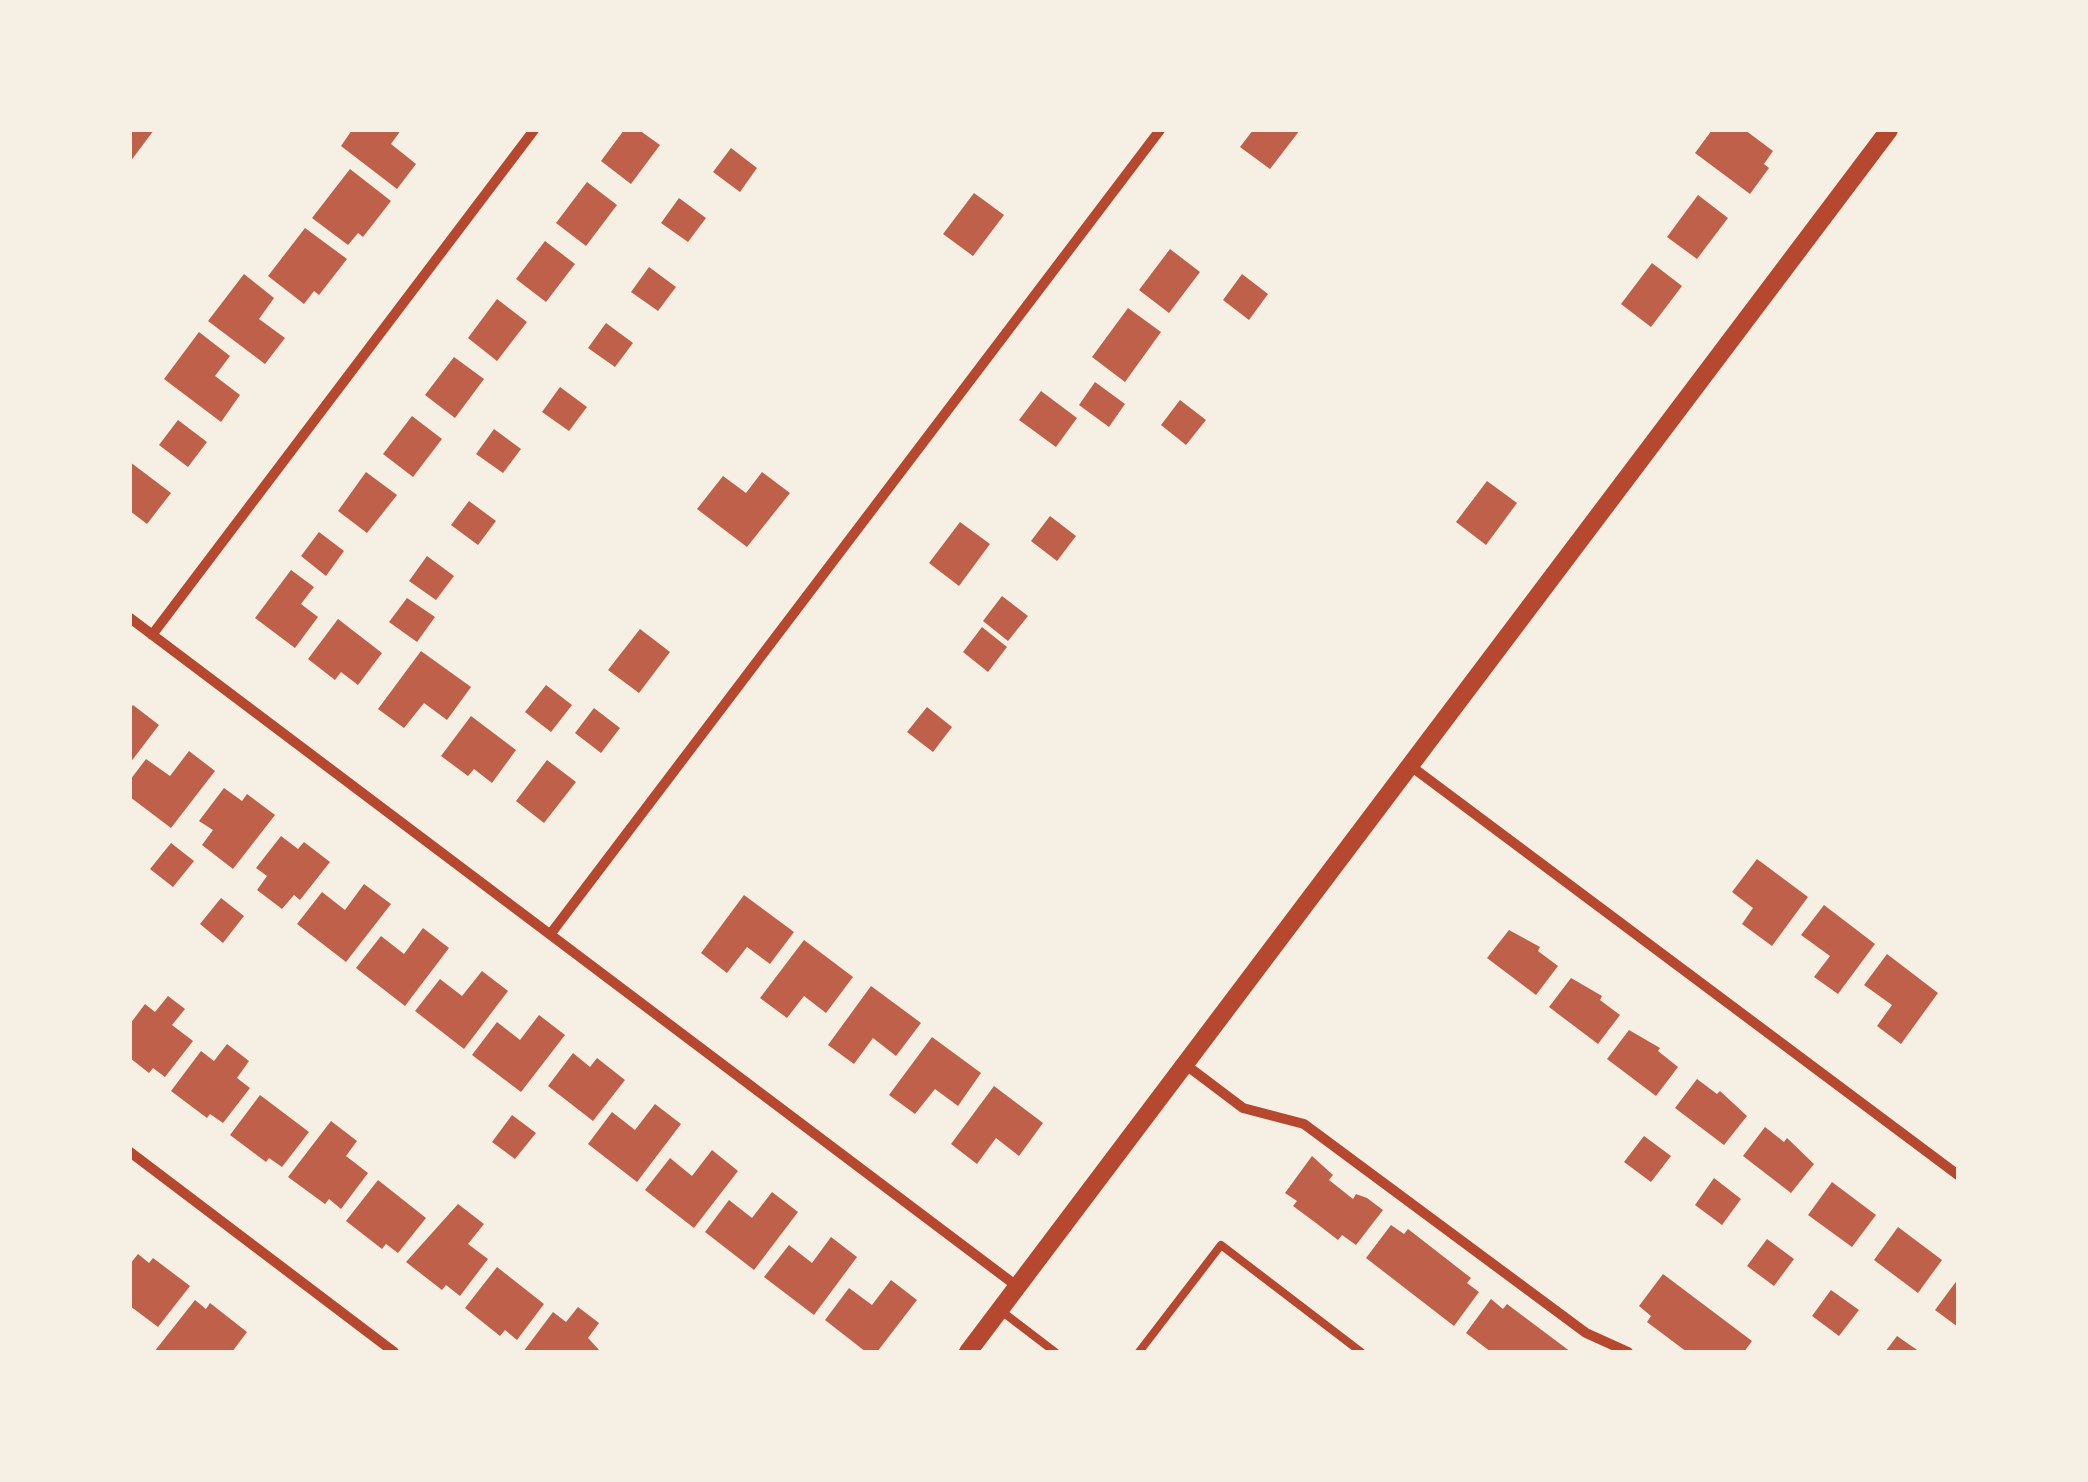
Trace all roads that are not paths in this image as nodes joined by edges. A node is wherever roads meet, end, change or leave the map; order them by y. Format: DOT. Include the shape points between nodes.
graph roads {
  1 [pos="534,130"];
  2 [pos="1160,130"];
  3 [pos="1889,130"];
  4 [pos="130,618"];
  5 [pos="152,635"];
  6 [pos="1412,767"];
  7 [pos="552,932"];
  8 [pos="1186,1065"];
  9 [pos="130,1152"];
  10 [pos="1958,1175"];
  11 [pos="1018,1287"];
  12 [pos="1000,1310"];
  13 [pos="394,1352"];
  14 [pos="968,1352"];
  15 [pos="1055,1352"];
  16 [pos="1139,1352"];
  17 [pos="1361,1352"];
  18 [pos="1628,1352"];
  1 -- 5 [label="street"];
  2 -- 7 [label="street"];
  3 -- 6 [label="street"];
  4 -- 5 [label="street"];
  5 -- 7 [label="street"];
  6 -- 8 [label="street"];
  6 -- 10 [label="street"];
  7 -- 11 [label="street"];
  8 -- 11 [label="street"];
  8 -- 18 [label="street" via="1242,1108 1304,1124 1586,1333"];
  9 -- 13 [label="street"];
  11 -- 12 [label="street"];
  12 -- 14 [label="street"];
  12 -- 15 [label="lane"];
  16 -- 17 [label="lane" via="1220,1245"];
}
